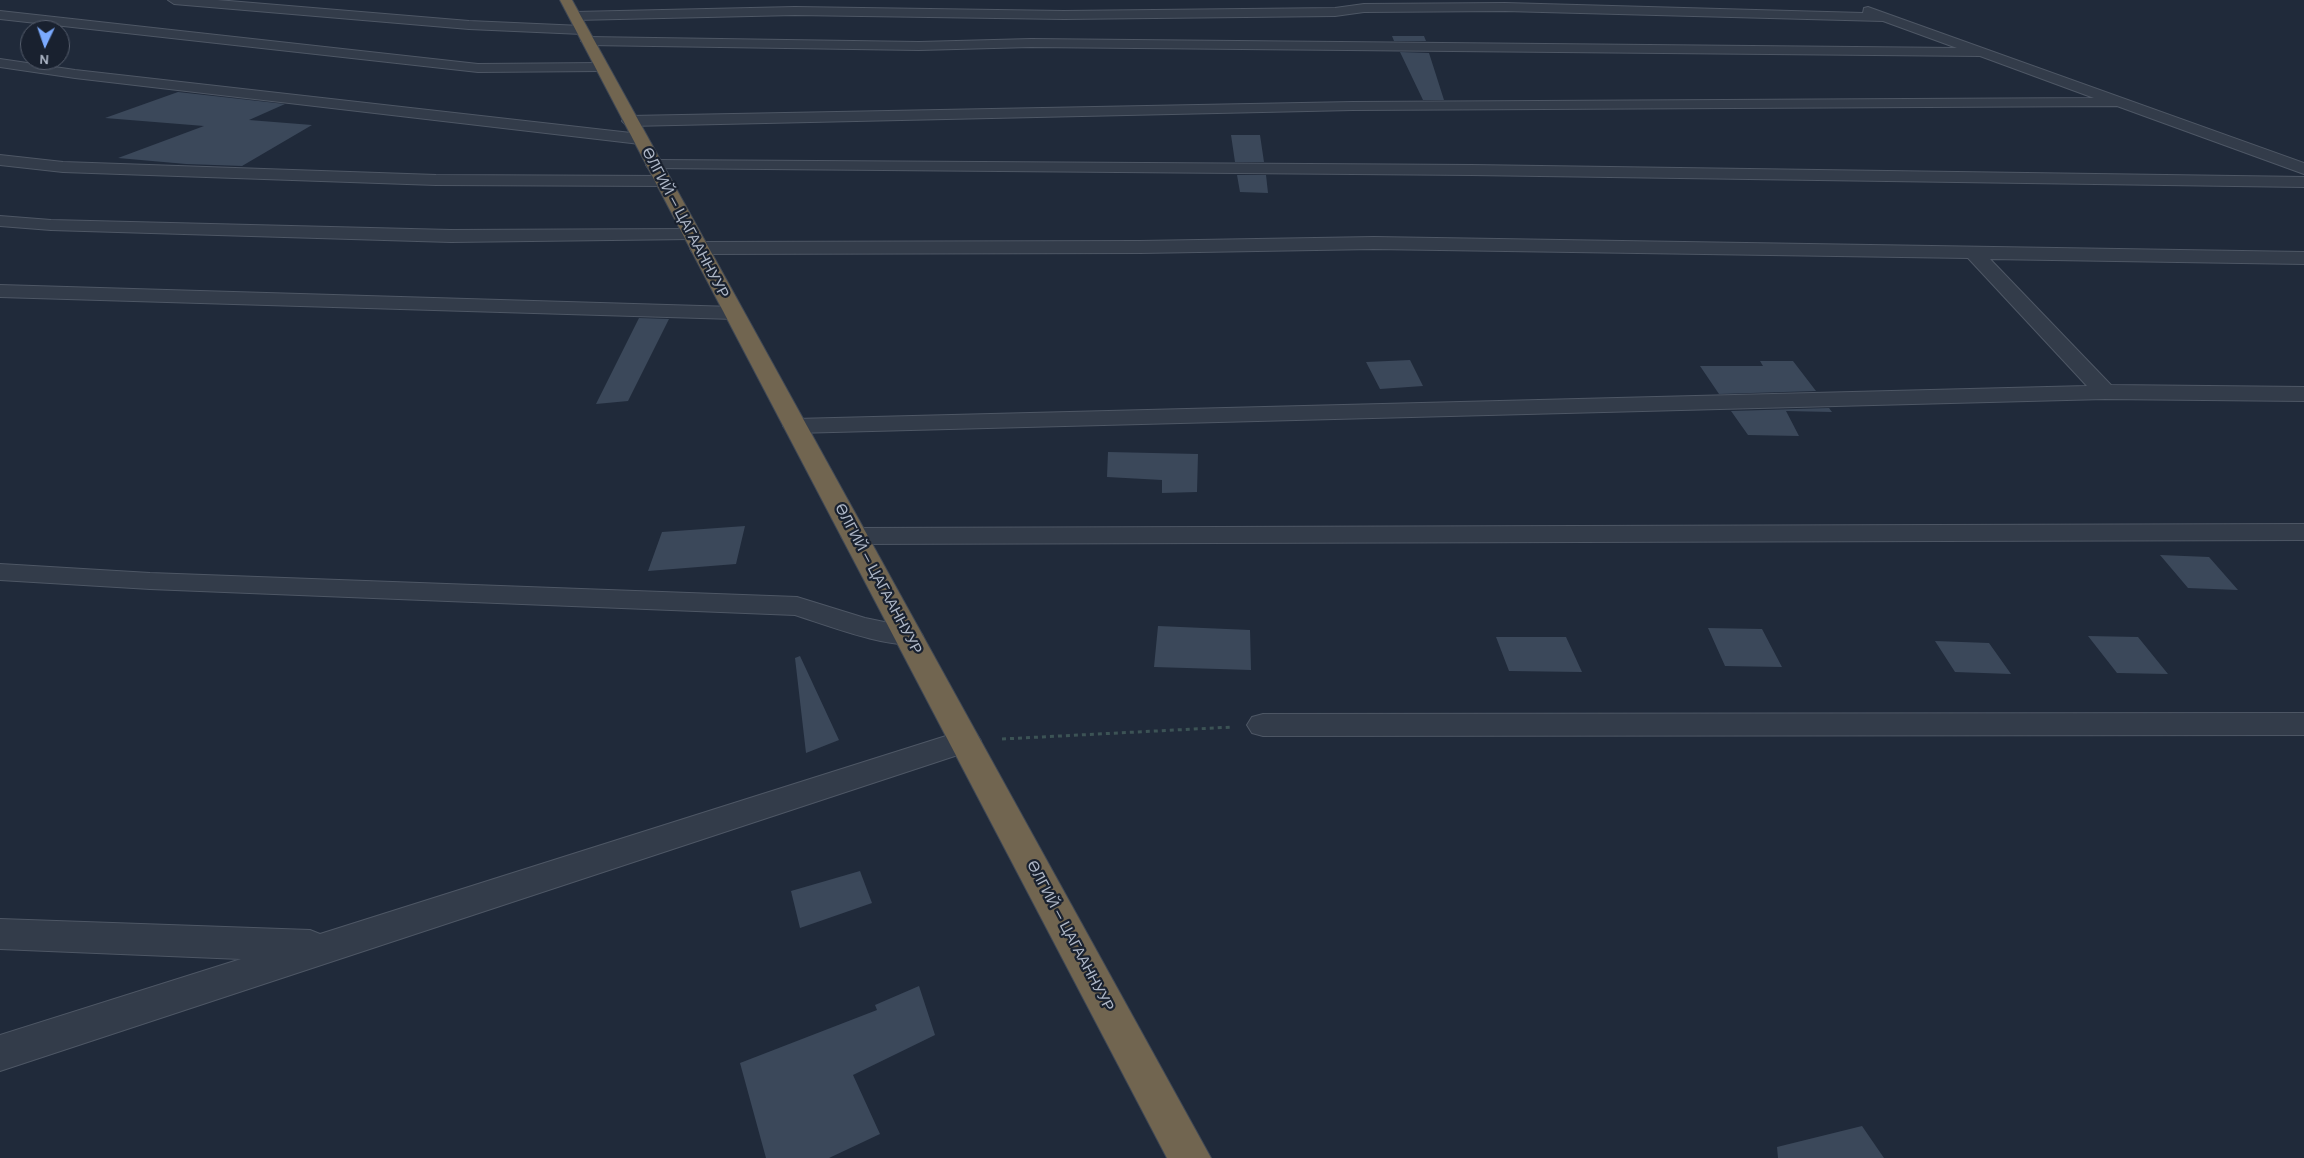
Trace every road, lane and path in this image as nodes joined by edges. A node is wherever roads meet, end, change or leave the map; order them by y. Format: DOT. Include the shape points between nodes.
graph roads {
  1 [pos="174,0"];
  2 [pos="1838,0"];
  3 [pos="0,15"];
  4 [pos="1885,17"];
  5 [pos="578,22"];
  6 [pos="1981,52"];
  7 [pos="0,63"];
  8 [pos="602,67"];
  9 [pos="2118,102"];
  10 [pos="635,130"];
  11 [pos="0,160"];
  12 [pos="2304,169"];
  13 [pos="659,173"];
  14 [pos="2304,182"];
  15 [pos="0,221"];
  16 [pos="695,241"];
  17 [pos="1973,252"];
  18 [pos="2304,258"];
  19 [pos="0,291"];
  20 [pos="734,313"];
  21 [pos="2105,392"];
  22 [pos="2304,394"];
  23 [pos="795,426"];
  24 [pos="2304,532"];
  25 [pos="854,536"];
  26 [pos="0,572"];
  27 [pos="908,636"];
  28 [pos="2304,724"];
  29 [pos="1263,725"];
  30 [pos="965,741"];
  31 [pos="0,934"];
  32 [pos="330,947"];
  33 [pos="0,1053"];
  34 [pos="1190,1158"];
  1 -- 5 [label="street" via="469,25"];
  2 -- 4 [label="street"];
  3 -- 8 [label="street" via="478,68"];
  4 -- 5 [label="street" via="1505,7 1064,14 785,11"];
  4 -- 6 [label="street"];
  5 -- 6 [label="street" via="919,46 1031,43"];
  5 -- 8 [label="highway, ӨЛГИЙ — ЦАГААННУУР"];
  6 -- 9 [label="street"];
  7 -- 10 [label="street" via="75,74"];
  8 -- 10 [label="highway, ӨЛГИЙ — ЦАГААННУУР"];
  9 -- 10 [label="street" via="1363,106"];
  9 -- 12 [label="street"];
  10 -- 13 [label="highway, ӨЛГИЙ — ЦАГААННУУР"];
  11 -- 13 [label="street" via="63,167 436,180"];
  13 -- 14 [label="street" via="1461,170"];
  13 -- 16 [label="highway, ӨЛГИЙ — ЦАГААННУУР"];
  15 -- 16 [label="street"];
  16 -- 17 [label="street" via="1140,246 1374,243"];
  16 -- 20 [label="highway, ӨЛГИЙ — ЦАГААННУУР"];
  17 -- 18 [label="street"];
  17 -- 21 [label="street"];
  19 -- 20 [label="street"];
  20 -- 23 [label="highway, ӨЛГИЙ — ЦАГААННУУР"];
  21 -- 22 [label="street"];
  21 -- 23 [label="street"];
  23 -- 25 [label="highway, ӨЛГИЙ — ЦАГААННУУР"];
  24 -- 25 [label="street"];
  25 -- 27 [label="highway, ӨЛГИЙ — ЦАГААННУУР"];
  26 -- 27 [label="street" via="150,581 797,606 861,626"];
  27 -- 30 [label="highway, ӨЛГИЙ — ЦАГААННУУР"];
  28 -- 29 [label="street"];
  29 -- 30 [label="path"];
  30 -- 32 [label="street"];
  30 -- 34 [label="highway, ӨЛГИЙ — ЦАГААННУУР"];
  31 -- 32 [label="street"];
  32 -- 33 [label="street"];
}
